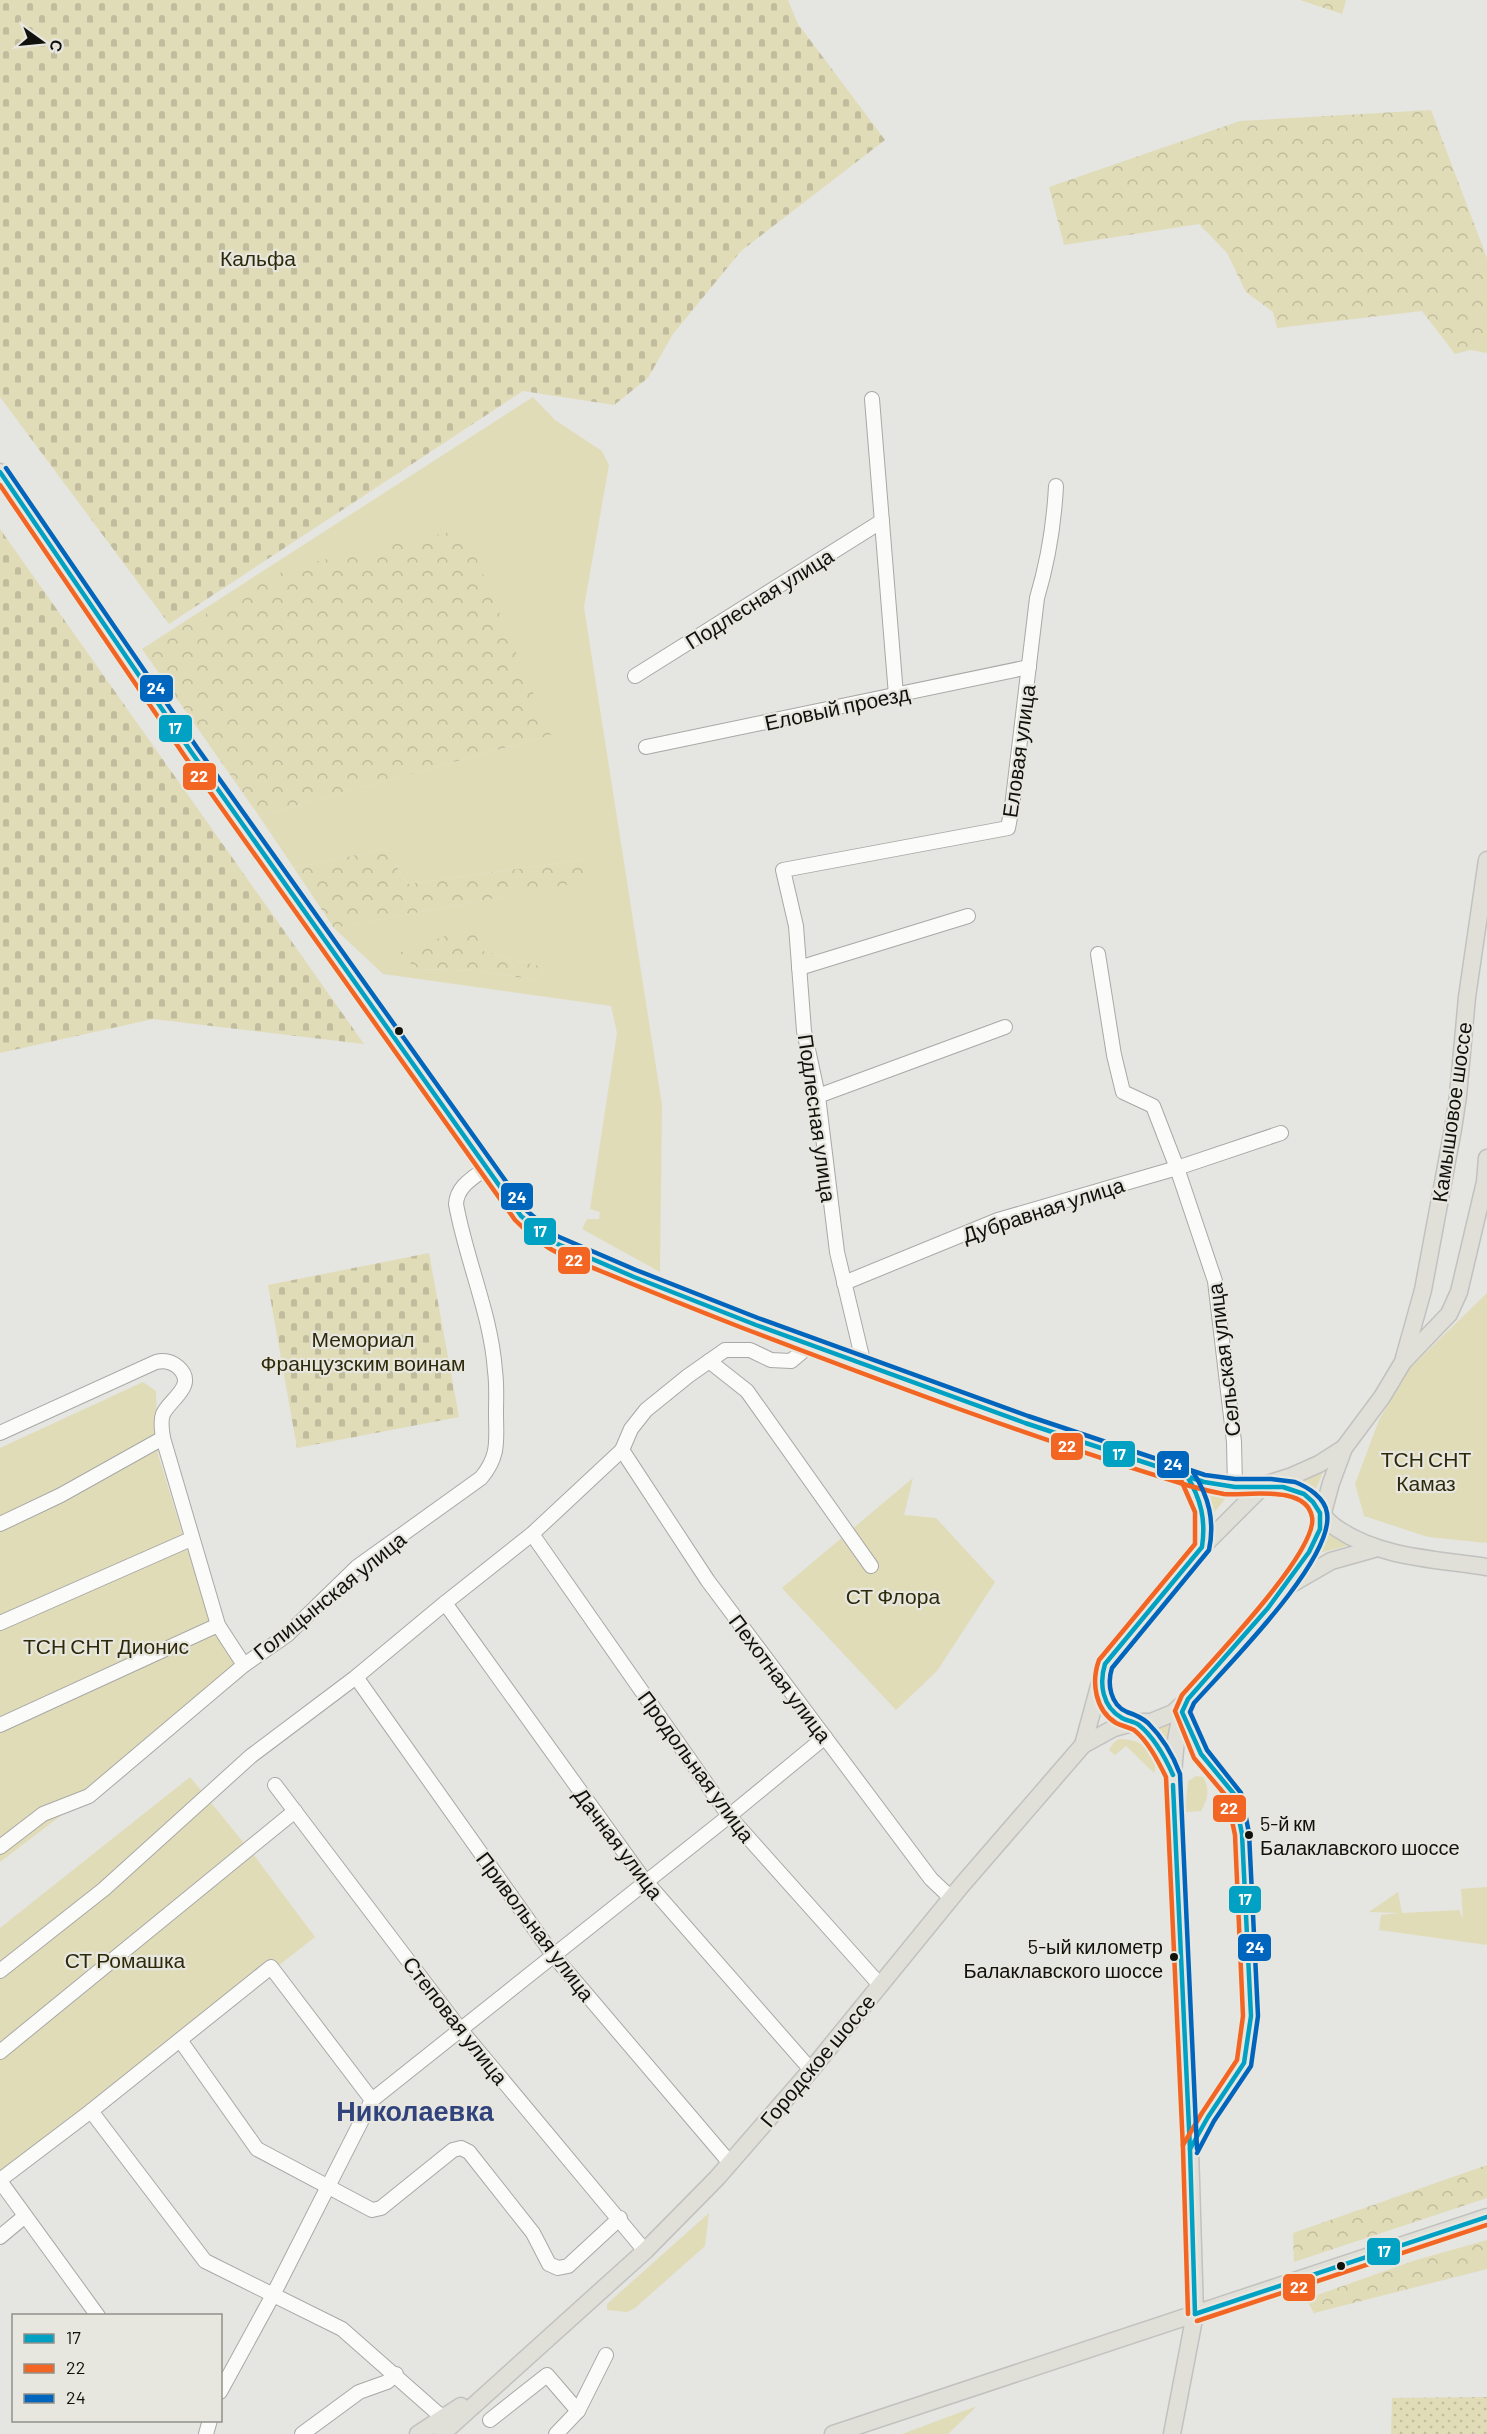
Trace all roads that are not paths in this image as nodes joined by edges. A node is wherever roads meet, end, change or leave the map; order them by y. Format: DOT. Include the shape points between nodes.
graph roads {
  1 [pos="872,399"];
  2 [pos="0,472"];
  3 [pos="1056,486"];
  4 [pos="882,521"];
  5 [pos="1029,667"];
  6 [pos="635,676"];
  7 [pos="896,694"];
  8 [pos="646,747"];
  9 [pos="1487,860"];
  10 [pos="783,870"];
  11 [pos="968,916"];
  12 [pos="1098,954"];
  13 [pos="799,968"];
  14 [pos="1005,1027"];
  15 [pos="818,1096"];
  16 [pos="1281,1133"];
  17 [pos="1487,1158"];
  18 [pos="486,1168"];
  19 [pos="1178,1168"];
  20 [pos="844,1282"];
  21 [pos="809,1346"];
  22 [pos="709,1361"];
  23 [pos="1403,1362"];
  24 [pos="864,1365"];
  25 [pos="0,1433"];
  26 [pos="163,1438"];
  27 [pos="1344,1448"];
  28 [pos="622,1450"];
  29 [pos="1187,1476"];
  30 [pos="1264,1485"];
  31 [pos="1235,1487"];
  32 [pos="1322,1515"];
  33 [pos="0,1524"];
  34 [pos="532,1534"];
  35 [pos="191,1539"];
  36 [pos="1202,1547"];
  37 [pos="1374,1549"];
  38 [pos="871,1566"];
  39 [pos="1487,1567"];
  40 [pos="1285,1588"];
  41 [pos="445,1603"];
  42 [pos="0,1623"];
  43 [pos="218,1625"];
  44 [pos="244,1665"];
  45 [pos="1101,1674"];
  46 [pos="356,1677"];
  47 [pos="1188,1699"];
  48 [pos="1136,1722"];
  49 [pos="0,1725"];
  50 [pos="825,1737"];
  51 [pos="1083,1745"];
  52 [pos="1173,1774"];
  53 [pos="275,1785"];
  54 [pos="296,1811"];
  55 [pos="729,1816"];
  56 [pos="0,1847"];
  57 [pos="646,1882"];
  58 [pos="951,1898"];
  59 [pos="554,1955"];
  60 [pos="0,1971"];
  61 [pos="880,1985"];
  62 [pos="460,2028"];
  63 [pos="180,2040"];
  64 [pos="0,2052"];
  65 [pos="811,2070"];
  66 [pos="372,2100"];
  67 [pos="91,2111"];
  68 [pos="730,2163"];
  69 [pos="0,2181"];
  70 [pos="329,2187"];
  71 [pos="25,2216"];
  72 [pos="1487,2217"];
  73 [pos="620,2218"];
  74 [pos="0,2237"];
  75 [pos="645,2251"];
  76 [pos="273,2295"];
  77 [pos="97,2314"];
  78 [pos="1195,2314"];
  79 [pos="606,2355"];
  80 [pos="396,2374"];
  81 [pos="222,2388"];
  82 [pos="578,2411"];
  83 [pos="490,2420"];
  84 [pos="443,2426"];
  85 [pos="302,2434"];
  86 [pos="418,2434"];
  87 [pos="556,2434"];
  88 [pos="833,2434"];
  89 [pos="1172,2434"];
  1 -- 4 [label="street"];
  2 -- 18 [label="main road" via="88,605"];
  3 -- 5 [label="street, Еловая улица" via="1055,521 1037,598"];
  4 -- 6 [label="street, Подлесная улица"];
  4 -- 7 [label="street"];
  5 -- 7 [label="street, Еловый проезд"];
  5 -- 10 [label="street, Еловая улица" via="1008,828"];
  7 -- 8 [label="street, Еловый проезд"];
  9 -- 23 [label="main road, Камышовое шоссе" via="1453,1129 1424,1290"];
  10 -- 13 [label="street, Подлесная улица" via="796,926"];
  11 -- 13 [label="street"];
  12 -- 19 [label="street, Сельская улица" via="1123,1092 1153,1106"];
  13 -- 15 [label="street, Подлесная улица" via="804,1031"];
  14 -- 15 [label="street"];
  15 -- 20 [label="street, Подлесная улица"];
  16 -- 19 [label="street, Дубравная улица"];
  17 -- 23 [label="main road, Камышовое шоссе" via="1459,1292 1449,1314"];
  18 -- 21 [label="main road" via="521,1216 553,1242"];
  18 -- 44 [label="street, Голицынская улица" via="462,1186 456,1204 495,1370 497,1440 490,1467 481,1478 357,1568 287,1635"];
  19 -- 20 [label="street, Дубравная улица" via="998,1220"];
  19 -- 31 [label="street, Сельская улица" via="1215,1281 1234,1442"];
  20 -- 24 [label="street, Подлесная улица"];
  21 -- 22 [label="street" via="791,1361 771,1360 750,1350 725,1350"];
  21 -- 24 [label="main road"];
  22 -- 28 [label="street" via="645,1410"];
  22 -- 38 [label="street" via="747,1390"];
  23 -- 27 [label="main road, Камышовое шоссе"];
  24 -- 29 [label="main road" via="1079,1443"];
  25 -- 26 [label="street" via="163,1360 177,1365 184,1385 164,1414"];
  26 -- 33 [label="street" via="62,1495"];
  26 -- 35 [label="street"];
  27 -- 30 [label="main road" via="1310,1468"];
  27 -- 32 [label="main road, Камышовое шоссе"];
  28 -- 34 [label="street"];
  28 -- 50 [label="street, Пехотная улица" via="708,1581"];
  29 -- 31 [label="main road"];
  29 -- 36 [label="main road" via="1204,1510 1206,1529"];
  30 -- 31 [label="main road"];
  30 -- 32 [label="main road" via="1291,1488 1309,1499"];
  30 -- 36 [label="main road"];
  32 -- 37 [label="main road" via="1337,1529"];
  32 -- 40 [label="main road, Камышовое шоссе" via="1315,1542"];
  34 -- 41 [label="street"];
  34 -- 55 [label="street, Продольная улица"];
  35 -- 42 [label="street"];
  35 -- 43 [label="street"];
  36 -- 45 [label="main road" via="1105,1664"];
  37 -- 39 [label="main road"];
  37 -- 40 [label="main road" via="1331,1561"];
  40 -- 47 [label="main road, Камышовое шоссе"];
  41 -- 46 [label="street"];
  41 -- 57 [label="street, Дачная улица"];
  43 -- 44 [label="street"];
  43 -- 49 [label="street"];
  44 -- 56 [label="street, Голицынская улица" via="89,1796 43,1814"];
  45 -- 48 [label="main road" via="1112,1709 1122,1718"];
  45 -- 51 [label="main road"];
  46 -- 59 [label="street, Привольная улица"];
  46 -- 60 [label="street" via="251,1756 104,1888"];
  47 -- 48 [label="main road, Городское шоссе" via="1173,1713 1151,1722"];
  47 -- 52 [label="main road, Камышовое шоссе" via="1177,1731"];
  48 -- 51 [label="main road, Городское шоссе" via="1114,1728"];
  48 -- 52 [label="main road" via="1167,1760"];
  50 -- 55 [label="street"];
  50 -- 58 [label="street, Пехотная улица" via="931,1879"];
  51 -- 58 [label="main road, Городское шоссе"];
  52 -- 78 [label="main road, Камышовое шоссе"];
  53 -- 54 [label="street, Степовая улица"];
  54 -- 62 [label="street, Степовая улица"];
  54 -- 64 [label="street"];
  55 -- 57 [label="street"];
  55 -- 61 [label="street, Продольная улица"];
  57 -- 59 [label="street"];
  57 -- 65 [label="street, Дачная улица"];
  58 -- 61 [label="main road, Городское шоссе"];
  59 -- 62 [label="street"];
  59 -- 68 [label="street, Привольная улица"];
  61 -- 65 [label="main road, Городское шоссе"];
  62 -- 66 [label="street"];
  62 -- 73 [label="street, Степовая улица"];
  63 -- 66 [label="street" via="271,1966"];
  63 -- 67 [label="street"];
  63 -- 70 [label="street" via="257,2149"];
  65 -- 68 [label="main road, Городское шоссе"];
  66 -- 70 [label="street"];
  67 -- 69 [label="street"];
  67 -- 76 [label="street" via="205,2261"];
  68 -- 75 [label="main road, Городское шоссе"];
  69 -- 71 [label="street"];
  70 -- 73 [label="street" via="378,2210 453,2150 461,2148 469,2152 533,2233 553,2267 568,2266"];
  70 -- 76 [label="street"];
  71 -- 74 [label="street"];
  71 -- 77 [label="street"];
  72 -- 78 [label="main road"];
  73 -- 75 [label="street, Степовая улица"];
  75 -- 84 [label="main road, Городское шоссе"];
  76 -- 80 [label="street" via="342,2329"];
  76 -- 81 [label="street"];
  78 -- 88 [label="main road"];
  78 -- 89 [label="main road, Камышовое шоссе"];
  79 -- 82 [label="street"];
  80 -- 84 [label="street"];
  80 -- 85 [label="street" via="387,2382 359,2392"];
  82 -- 83 [label="street" via="547,2376"];
  82 -- 87 [label="street"];
  84 -- 86 [label="main road, Городское шоссе"];
}
